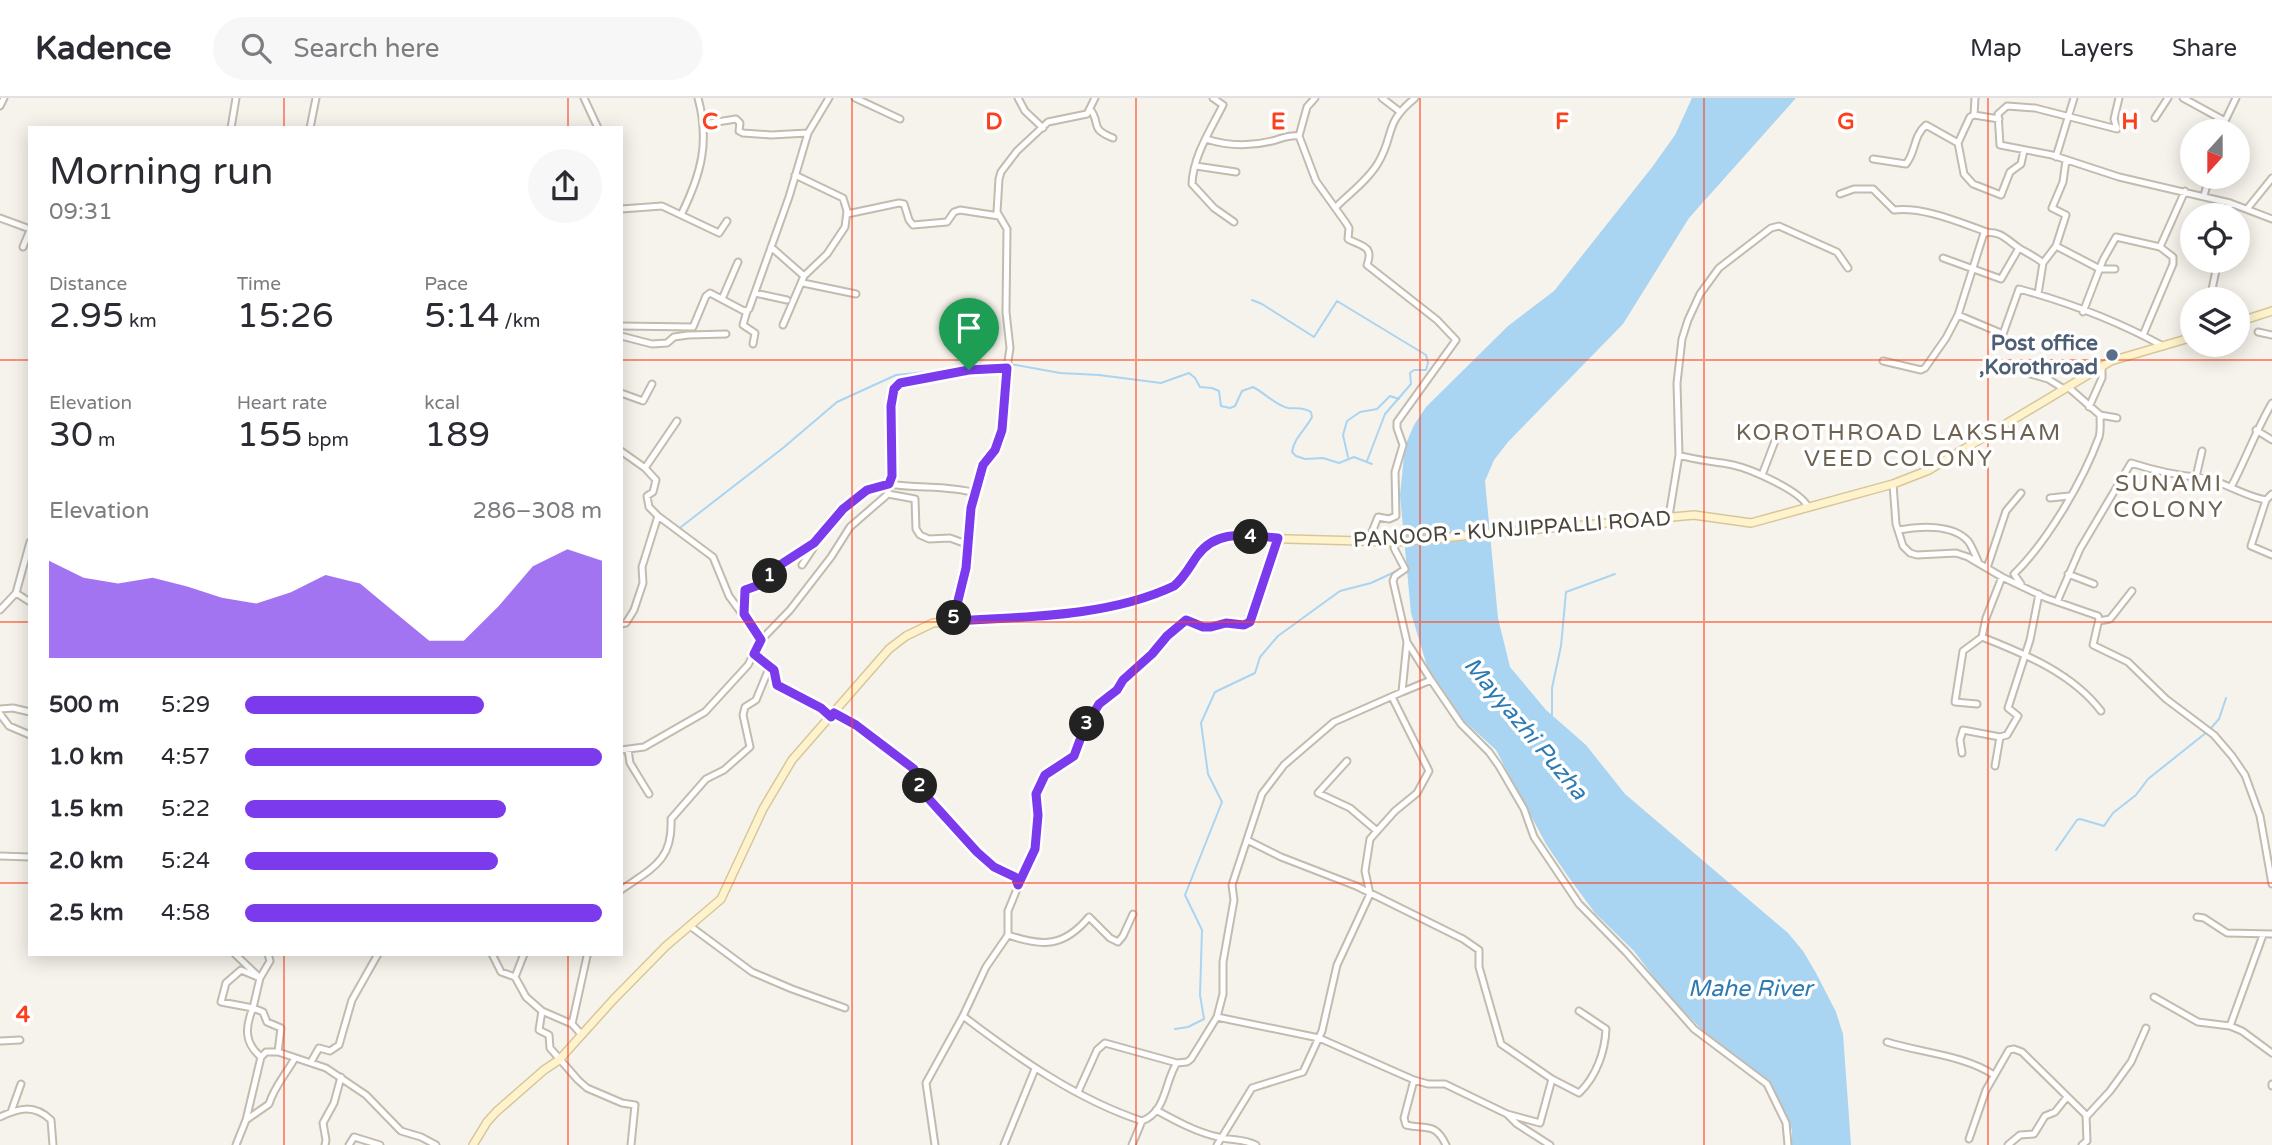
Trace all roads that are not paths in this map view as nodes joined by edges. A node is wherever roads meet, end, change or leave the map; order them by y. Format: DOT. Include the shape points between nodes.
graph roads {
  1 [pos="4,98"];
  2 [pos="236,98"];
  3 [pos="316,98"];
  4 [pos="584,98"];
  5 [pos="698,98"];
  6 [pos="818,98"];
  7 [pos="855,98"];
  8 [pos="1018,98"];
  9 [pos="1095,98"];
  10 [pos="1213,98"];
  11 [pos="1315,98"];
  12 [pos="1382,98"];
  13 [pos="1415,98"];
  14 [pos="1975,98"];
  15 [pos="2074,98"];
  16 [pos="2119,98"];
  17 [pos="2168,98"];
  18 [pos="2183,98"];
  19 [pos="2236,98"];
  20 [pos="828,100"];
  21 [pos="0,106"];
  22 [pos="1090,109"];
  23 [pos="1399,111"];
  24 [pos="1973,115"];
  25 [pos="2068,118"];
  26 [pos="2155,118"];
  27 [pos="900,119"];
  28 [pos="1998,119"];
  29 [pos="2221,119"];
  30 [pos="2226,119"];
  31 [pos="704,124"];
  32 [pos="231,126"];
  33 [pos="310,126"];
  34 [pos="597,126"];
  35 [pos="1042,128"];
  36 [pos="808,133"];
  37 [pos="1298,136"];
  38 [pos="1113,138"];
  39 [pos="1206,139"];
  40 [pos="1958,143"];
  41 [pos="2024,150"];
  42 [pos="2056,157"];
  43 [pos="1873,159"];
  44 [pos="2066,160"];
  45 [pos="1196,166"];
  46 [pos="1236,172"];
  47 [pos="794,175"];
  48 [pos="2272,178"];
  49 [pos="2206,189"];
  50 [pos="2185,191"];
  51 [pos="1840,194"];
  52 [pos="2204,196"];
  53 [pos="2230,203"];
  54 [pos="2250,205"];
  55 [pos="1336,207"];
  56 [pos="623,209"];
  57 [pos="2250,210"];
  58 [pos="681,213"];
  59 [pos="848,214"];
  60 [pos="999,216"];
  61 [pos="0,218"];
  62 [pos="2272,219"];
  63 [pos="727,221"];
  64 [pos="1234,222"];
  65 [pos="28,229"];
  66 [pos="1987,232"];
  67 [pos="28,235"];
  68 [pos="2056,246"];
  69 [pos="23,247"];
  70 [pos="771,247"];
  71 [pos="2160,247"];
  72 [pos="2019,248"];
  73 [pos="1943,258"];
  74 [pos="738,262"];
  75 [pos="2043,263"];
  76 [pos="1848,268"];
  77 [pos="1971,269"];
  78 [pos="2100,269"];
  79 [pos="2115,269"];
  80 [pos="804,276"];
  81 [pos="803,283"];
  82 [pos="755,293"];
  83 [pos="856,293"];
  84 [pos="2038,294"];
  85 [pos="722,299"];
  86 [pos="787,300"];
  87 [pos="747,311"];
  88 [pos="2272,311"];
  89 [pos="2083,312"];
  90 [pos="1958,315"];
  91 [pos="2250,319"];
  92 [pos="783,325"];
  93 [pos="623,326"];
  94 [pos="2258,332"];
  95 [pos="726,334"];
  96 [pos="2143,335"];
  97 [pos="2272,335"];
  98 [pos="623,337"];
  99 [pos="2180,341"];
  100 [pos="752,344"];
  101 [pos="2163,346"];
  102 [pos="1883,361"];
  103 [pos="1007,365"];
  104 [pos="2102,366"];
  105 [pos="2010,368"];
  106 [pos="652,384"];
  107 [pos="2066,388"];
  108 [pos="623,394"];
  109 [pos="2272,403"];
  110 [pos="2089,407"];
  111 [pos="2100,415"];
  112 [pos="2117,418"];
  113 [pos="677,421"];
  114 [pos="2256,430"];
  115 [pos="2272,440"];
  116 [pos="1775,441"];
  117 [pos="2202,451"];
  118 [pos="623,452"];
  119 [pos="1679,455"];
  120 [pos="645,468"];
  121 [pos="1762,475"];
  122 [pos="2196,477"];
  123 [pos="887,484"];
  124 [pos="1892,484"];
  125 [pos="2231,488"];
  126 [pos="975,493"];
  127 [pos="2021,493"];
  128 [pos="888,494"];
  129 [pos="2272,494"];
  130 [pos="2069,496"];
  131 [pos="2050,498"];
  132 [pos="2266,500"];
  133 [pos="1808,507"];
  134 [pos="658,516"];
  135 [pos="1669,516"];
  136 [pos="1899,530"];
  137 [pos="1278,538"];
  138 [pos="1368,541"];
  139 [pos="1396,542"];
  140 [pos="814,543"];
  141 [pos="968,545"];
  142 [pos="28,549"];
  143 [pos="2272,555"];
  144 [pos="1979,563"];
  145 [pos="802,565"];
  146 [pos="1987,568"];
  147 [pos="2068,574"];
  148 [pos="2001,577"];
  149 [pos="2094,584"];
  150 [pos="2023,587"];
  151 [pos="2132,591"];
  152 [pos="16,593"];
  153 [pos="2039,594"];
  154 [pos="28,601"];
  155 [pos="2057,602"];
  156 [pos="0,610"];
  157 [pos="744,614"];
  158 [pos="953,621"];
  159 [pos="2099,621"];
  160 [pos="623,624"];
  161 [pos="1982,637"];
  162 [pos="761,640"];
  163 [pos="1408,642"];
  164 [pos="2024,653"];
  165 [pos="754,654"];
  166 [pos="770,666"];
  167 [pos="1431,680"];
  168 [pos="1402,692"];
  169 [pos="1392,697"];
  170 [pos="1977,705"];
  171 [pos="2101,711"];
  172 [pos="0,712"];
  173 [pos="28,712"];
  174 [pos="833,715"];
  175 [pos="28,733"];
  176 [pos="2000,737"];
  177 [pos="625,750"];
  178 [pos="1962,753"];
  179 [pos="1347,761"];
  180 [pos="1995,766"];
  181 [pos="649,794"];
  182 [pos="1377,831"];
  183 [pos="1247,840"];
  184 [pos="0,856"];
  185 [pos="28,856"];
  186 [pos="2272,884"];
  187 [pos="1018,885"];
  188 [pos="623,889"];
  189 [pos="1370,894"];
  190 [pos="1133,914"];
  191 [pos="2197,917"];
  192 [pos="690,926"];
  193 [pos="2272,934"];
  194 [pos="1007,935"];
  195 [pos="2263,935"];
  196 [pos="236,956"];
  197 [pos="269,956"];
  198 [pos="377,956"];
  199 [pos="493,956"];
  200 [pos="523,956"];
  201 [pos="587,956"];
  202 [pos="515,977"];
  203 [pos="260,978"];
  204 [pos="2154,997"];
  205 [pos="845,1007"];
  206 [pos="253,1008"];
  207 [pos="1579,1011"];
  208 [pos="542,1012"];
  209 [pos="963,1016"];
  210 [pos="1217,1017"];
  211 [pos="572,1024"];
  212 [pos="2230,1026"];
  213 [pos="2146,1028"];
  214 [pos="582,1035"];
  215 [pos="1319,1038"];
  216 [pos="20,1040"];
  217 [pos="0,1041"];
  218 [pos="1887,1042"];
  219 [pos="278,1052"];
  220 [pos="2272,1053"];
  221 [pos="261,1057"];
  222 [pos="295,1058"];
  223 [pos="559,1060"];
  224 [pos="311,1062"];
  225 [pos="1177,1063"];
  226 [pos="1035,1069"];
  227 [pos="1994,1075"];
  228 [pos="341,1077"];
  229 [pos="1552,1079"];
  230 [pos="1414,1080"];
  231 [pos="21,1084"];
  232 [pos="1078,1091"];
  233 [pos="2067,1097"];
  234 [pos="1156,1110"];
  235 [pos="10,1112"];
  236 [pos="1507,1114"];
  237 [pos="0,1117"];
  238 [pos="2086,1117"];
  239 [pos="246,1119"];
  240 [pos="1142,1121"];
  241 [pos="1220,1138"];
  242 [pos="1969,1139"];
  243 [pos="2086,1144"];
  244 [pos="53,1145"];
  245 [pos="236,1145"];
  246 [pos="325,1145"];
  247 [pos="349,1145"];
  248 [pos="380,1145"];
  249 [pos="436,1145"];
  250 [pos="473,1145"];
  251 [pos="631,1145"];
  252 [pos="934,1145"];
  253 [pos="1004,1145"];
  254 [pos="1132,1145"];
  255 [pos="1217,1145"];
  256 [pos="1256,1145"];
  257 [pos="1446,1145"];
  258 [pos="1550,1145"];
  259 [pos="1788,1145"];
  260 [pos="2008,1145"];
  1 -- 21 [label="street"];
  2 -- 32 [label="street"];
  3 -- 33 [label="street"];
  4 -- 34 [label="street"];
  5 -- 31 [label="street"];
  6 -- 20 [label="street"];
  7 -- 27 [label="street"];
  8 -- 35 [label="street"];
  9 -- 22 [label="street"];
  10 -- 39 [label="street" via="1223,105"];
  11 -- 37 [label="street" via="1307,107"];
  12 -- 23 [label="street"];
  13 -- 23 [label="street"];
  14 -- 24 [label="street"];
  15 -- 25 [label="street"];
  16 -- 25 [label="street" via="2114,119 2117,129"];
  17 -- 26 [label="street"];
  18 -- 29 [label="street"];
  19 -- 30 [label="street"];
  20 -- 36 [label="street"];
  22 -- 35 [label="street" via="1087,114 1048,122"];
  22 -- 38 [label="street" via="1100,132"];
  23 -- 55 [label="street" via="1378,163"];
  24 -- 28 [label="street"];
  24 -- 40 [label="street"];
  25 -- 28 [label="street" via="2007,106"];
  25 -- 42 [label="street"];
  28 -- 41 [label="street" via="2000,145"];
  31 -- 36 [label="street" via="736,119 743,133"];
  31 -- 58 [label="street" via="700,172"];
  35 -- 60 [label="street" via="1001,172"];
  36 -- 47 [label="street"];
  37 -- 39 [label="street" via="1236,146"];
  37 -- 55 [label="street" via="1316,181"];
  39 -- 45 [label="street"];
  40 -- 41 [label="street" via="1964,174 1973,184 2001,194 2010,172 2021,164"];
  40 -- 43 [label="street" via="1926,125 1918,131 1906,164"];
  41 -- 42 [label="street"];
  42 -- 44 [label="street"];
  44 -- 50 [label="street"];
  44 -- 68 [label="street" via="2052,208 2066,215"];
  45 -- 46 [label="street"];
  45 -- 64 [label="street" via="1192,184"];
  47 -- 59 [label="street" via="843,198"];
  47 -- 70 [label="street"];
  48 -- 54 [label="street"];
  49 -- 52 [label="street"];
  50 -- 52 [label="street"];
  50 -- 71 [label="street"];
  51 -- 66 [label="street" via="1873,189 1894,210 1943,217"];
  52 -- 53 [label="street"];
  55 -- 138 [label="street" via="1349,228 1348,239 1369,251 1367,265 1456,340 1397,422 1403,445 1395,472 1396,516 1378,517"];
  56 -- 58 [label="street" via="662,206"];
  57 -- 62 [label="street"];
  58 -- 63 [label="street" via="719,233"];
  59 -- 60 [label="street" via="899,203 904,204 913,225 947,222 960,210"];
  59 -- 80 [label="street" via="828,254"];
  60 -- 103 [label="street" via="1007,229"];
  61 -- 65 [label="street"];
  66 -- 72 [label="street" via="2012,240"];
  66 -- 77 [label="street"];
  67 -- 69 [label="street"];
  68 -- 75 [label="street"];
  68 -- 78 [label="street"];
  70 -- 80 [label="street"];
  70 -- 82 [label="street"];
  71 -- 78 [label="street" via="2116,237"];
  71 -- 96 [label="street" via="2173,257 2173,264"];
  72 -- 75 [label="street"];
  72 -- 77 [label="street" via="2001,279"];
  73 -- 77 [label="street"];
  74 -- 85 [label="street"];
  75 -- 84 [label="street"];
  76 -- 119 [label="street" via="1838,252 1779,226 1719,268 1700,294 1682,339 1677,383"];
  77 -- 90 [label="street"];
  78 -- 79 [label="street"];
  78 -- 89 [label="street"];
  80 -- 81 [label="street"];
  81 -- 83 [label="street"];
  81 -- 92 [label="street"];
  82 -- 86 [label="street"];
  82 -- 87 [label="street"];
  84 -- 89 [label="street"];
  84 -- 90 [label="street" via="2019,289 2003,334"];
  85 -- 87 [label="street"];
  85 -- 93 [label="street" via="708,294 693,327"];
  87 -- 100 [label="street" via="743,324 755,333"];
  88 -- 91 [label="main road"];
  89 -- 96 [label="street"];
  90 -- 102 [label="street" via="1925,368"];
  94 -- 97 [label="street"];
  95 -- 98 [label="street" via="688,335 652,344"];
  96 -- 101 [label="street"];
  99 -- 101 [label="main road, PANOOR - KUNJIPPALLI ROAD"];
  101 -- 104 [label="main road, PANOOR - KUNJIPPALLI ROAD"];
  103 -- 123 [label="street" via="900,383 892,396 892,476"];
  103 -- 126 [label="street" via="1001,437 983,465"];
  104 -- 107 [label="main road, PANOOR - KUNJIPPALLI ROAD"];
  104 -- 110 [label="street" via="2102,378"];
  105 -- 107 [label="street"];
  106 -- 108 [label="street" via="643,401"];
  107 -- 110 [label="street"];
  107 -- 124 [label="main road, PANOOR - KUNJIPPALLI ROAD" via="1946,462"];
  109 -- 114 [label="street"];
  110 -- 111 [label="street"];
  111 -- 112 [label="street"];
  111 -- 130 [label="street" via="2099,435"];
  113 -- 120 [label="street"];
  114 -- 115 [label="street"];
  114 -- 125 [label="street"];
  116 -- 121 [label="street"];
  117 -- 122 [label="street"];
  118 -- 120 [label="street"];
  119 -- 121 [label="street"];
  119 -- 135 [label="street"];
  120 -- 134 [label="street" via="656,480 647,496 649,507"];
  121 -- 133 [label="street" via="1805,499"];
  122 -- 125 [label="street"];
  122 -- 147 [label="street" via="2131,463"];
  123 -- 126 [label="street"];
  123 -- 128 [label="street"];
  123 -- 140 [label="street" via="867,490 843,509"];
  124 -- 133 [label="main road, PANOOR - KUNJIPPALLI ROAD"];
  124 -- 136 [label="street"];
  125 -- 132 [label="street"];
  126 -- 141 [label="street"];
  127 -- 146 [label="street" via="2006,511"];
  128 -- 141 [label="street" via="915,499 920,535"];
  128 -- 162 [label="street" via="850,527 790,610"];
  129 -- 132 [label="street"];
  130 -- 131 [label="street"];
  130 -- 150 [label="street" via="2033,556 2014,575"];
  132 -- 143 [label="street" via="2251,546"];
  133 -- 135 [label="main road, PANOOR - KUNJIPPALLI ROAD" via="1751,523"];
  134 -- 157 [label="street" via="713,557 729,596"];
  134 -- 160 [label="street" via="642,567 643,583 634,610"];
  135 -- 139 [label="main road, PANOOR - KUNJIPPALLI ROAD"];
  136 -- 144 [label="street" via="1947,530 1968,540"];
  136 -- 144 [label="street" via="1910,553 1956,553"];
  137 -- 138 [label="main road, PANOOR - KUNJIPPALLI ROAD"];
  137 -- 158 [label="main road, PANOOR - KUNJIPPALLI ROAD" via="1233,535 1215,539 1174,586 1108,607"];
  137 -- 187 [label="street" via="1250,622 1203,627 1186,620 1099,704 1074,756 1045,775 1036,794 1035,849"];
  138 -- 139 [label="main road, PANOOR - KUNJIPPALLI ROAD"];
  139 -- 163 [label="street" via="1394,548 1405,569 1393,581"];
  140 -- 145 [label="street"];
  140 -- 157 [label="street" via="780,565 765,583 747,587"];
  141 -- 158 [label="street"];
  142 -- 152 [label="street"];
  144 -- 146 [label="street"];
  146 -- 148 [label="street"];
  147 -- 149 [label="street"];
  147 -- 155 [label="street"];
  148 -- 150 [label="street"];
  148 -- 161 [label="street"];
  150 -- 153 [label="street"];
  151 -- 159 [label="street" via="2110,619"];
  152 -- 154 [label="street"];
  152 -- 156 [label="street"];
  153 -- 155 [label="street"];
  153 -- 164 [label="street"];
  155 -- 159 [label="street" via="2091,612"];
  157 -- 162 [label="street"];
  158 -- 174 [label="main road, PANOOR - KUNJIPPALLI ROAD" via="919,629 889,649"];
  159 -- 186 [label="street" via="2093,645 2128,662 2232,756 2260,817"];
  161 -- 164 [label="street"];
  161 -- 170 [label="street" via="1963,651 1955,702"];
  162 -- 165 [label="street"];
  163 -- 167 [label="street"];
  163 -- 168 [label="street"];
  164 -- 171 [label="street" via="2054,669"];
  164 -- 176 [label="street" via="2008,708 2018,716 2007,735"];
  165 -- 166 [label="street"];
  165 -- 177 [label="street" via="705,712 645,747"];
  166 -- 174 [label="street" via="777,685"];
  166 -- 188 [label="street" via="756,700 745,707 743,715 750,747 724,770 705,779 671,819 672,839 666,854"];
  167 -- 168 [label="street"];
  167 -- 259 [label="street" via="1461,724 1499,766 1534,837 1579,904 1695,1029 1767,1084 1786,1123"];
  168 -- 169 [label="street"];
  169 -- 182 [label="street" via="1429,772 1416,793"];
  169 -- 183 [label="street" via="1334,722 1284,765 1262,794"];
  172 -- 173 [label="street" via="13,708"];
  172 -- 175 [label="street" via="9,726"];
  174 -- 187 [label="street" via="856,725 914,769 935,807 977,852 1015,877"];
  174 -- 192 [label="main road, PANOOR - KUNJIPPALLI ROAD" via="792,761 772,792 725,893"];
  176 -- 178 [label="street" via="1963,730"];
  176 -- 180 [label="street"];
  177 -- 181 [label="street"];
  179 -- 182 [label="street" via="1318,793 1350,808"];
  182 -- 189 [label="street" via="1370,839 1365,870"];
  183 -- 189 [label="street"];
  183 -- 210 [label="street" via="1232,885 1234,900"];
  184 -- 185 [label="street"];
  187 -- 194 [label="street" via="1007,911"];
  189 -- 215 [label="street" via="1337,965"];
  189 -- 229 [label="street" via="1479,950 1479,967 1501,1044"];
  190 -- 194 [label="street" via="1118,942 1089,917 1074,933 1055,942"];
  191 -- 195 [label="street" via="2227,933"];
  192 -- 205 [label="street" via="752,972"];
  192 -- 214 [label="main road, PANOOR - KUNJIPPALLI ROAD"];
  193 -- 195 [label="street"];
  194 -- 209 [label="street"];
  195 -- 212 [label="street"];
  196 -- 203 [label="street"];
  197 -- 203 [label="street"];
  198 -- 224 [label="street" via="352,1000 339,1045 330,1051 319,1048"];
  199 -- 202 [label="street" via="501,972"];
  200 -- 202 [label="street"];
  201 -- 211 [label="street"];
  202 -- 208 [label="street" via="526,997"];
  203 -- 206 [label="street"];
  203 -- 206 [label="street" via="241,970 226,983 221,1002"];
  204 -- 212 [label="street" via="2198,1022"];
  206 -- 219 [label="street" via="281,1028"];
  206 -- 221 [label="street" via="246,1032 252,1050"];
  207 -- 229 [label="street" via="1606,1029 1599,1064 1579,1093"];
  208 -- 211 [label="street"];
  208 -- 223 [label="street" via="539,1030 549,1035 550,1048"];
  209 -- 226 [label="street"];
  209 -- 252 [label="street" via="926,1083"];
  210 -- 215 [label="street"];
  210 -- 225 [label="street" via="1191,1059"];
  211 -- 214 [label="street"];
  212 -- 220 [label="street"];
  213 -- 238 [label="street" via="2131,1062"];
  214 -- 223 [label="main road, PANOOR - KUNJIPPALLI ROAD"];
  215 -- 230 [label="street"];
  215 -- 241 [label="street" via="1303,1072 1252,1088"];
  216 -- 217 [label="street"];
  218 -- 227 [label="street" via="1963,1059"];
  219 -- 221 [label="street"];
  219 -- 222 [label="street"];
  221 -- 239 [label="street"];
  222 -- 224 [label="street"];
  222 -- 239 [label="street" via="273,1089 269,1104"];
  223 -- 250 [label="main road, PANOOR - KUNJIPPALLI ROAD" via="496,1112"];
  223 -- 251 [label="street" via="587,1088 635,1105"];
  224 -- 228 [label="street"];
  225 -- 232 [label="street" via="1105,1043 1097,1050"];
  225 -- 234 [label="street"];
  226 -- 232 [label="street"];
  226 -- 253 [label="street"];
  227 -- 233 [label="street" via="2014,1049"];
  227 -- 242 [label="street"];
  228 -- 246 [label="street" via="323,1122"];
  228 -- 249 [label="street" via="401,1131"];
  229 -- 236 [label="street" via="1540,1123"];
  230 -- 236 [label="street" via="1445,1084"];
  230 -- 257 [label="street" via="1406,1125 1430,1127"];
  231 -- 235 [label="street"];
  232 -- 240 [label="street"];
  233 -- 238 [label="street"];
  233 -- 260 [label="street" via="2055,1112 2045,1116 2034,1134 2020,1135"];
  234 -- 240 [label="street"];
  234 -- 241 [label="street"];
  235 -- 237 [label="street"];
  235 -- 244 [label="street" via="28,1110 45,1115 51,1120"];
  236 -- 258 [label="street"];
  238 -- 243 [label="street"];
  239 -- 245 [label="street"];
  240 -- 254 [label="street"];
  241 -- 255 [label="street"];
  241 -- 256 [label="street"];
  247 -- 248 [label="street" via="354,1137"];
}
